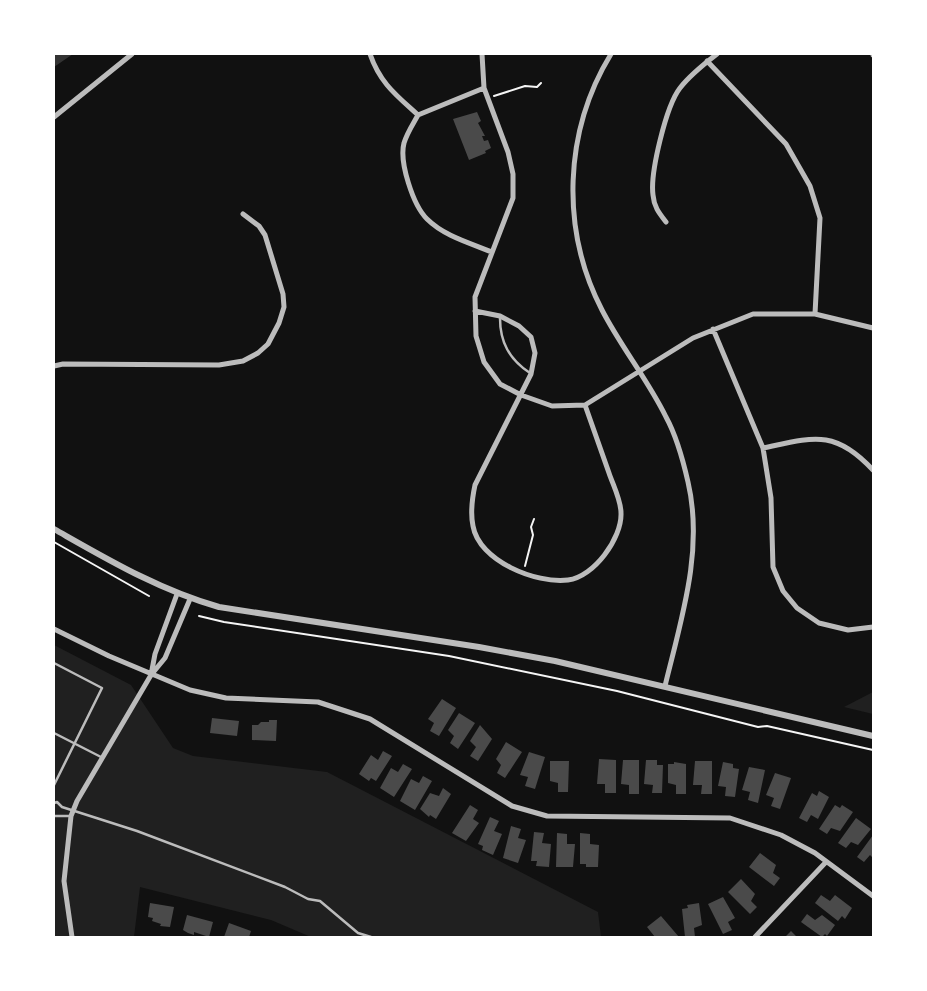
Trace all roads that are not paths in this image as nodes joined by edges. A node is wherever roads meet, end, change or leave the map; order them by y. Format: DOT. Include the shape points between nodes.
graph roads {
  1 [pos="132,54"];
  2 [pos="370,54"];
  3 [pos="482,54"];
  4 [pos="612,54"];
  5 [pos="717,54"];
  6 [pos="708,61"];
  7 [pos="484,88"];
  8 [pos="418,115"];
  9 [pos="54,117"];
  10 [pos="243,214"];
  11 [pos="666,222"];
  12 [pos="492,252"];
  13 [pos="475,311"];
  14 [pos="815,314"];
  15 [pos="500,316"];
  16 [pos="873,328"];
  17 [pos="713,329"];
  18 [pos="54,366"];
  19 [pos="639,371"];
  20 [pos="531,374"];
  21 [pos="521,395"];
  22 [pos="585,405"];
  23 [pos="763,448"];
  24 [pos="873,470"];
  25 [pos="54,529"];
  26 [pos="177,594"];
  27 [pos="190,599"];
  28 [pos="873,627"];
  29 [pos="54,628"];
  30 [pos="54,663"];
  31 [pos="151,674"];
  32 [pos="665,686"];
  33 [pos="54,733"];
  34 [pos="873,736"];
  35 [pos="73,743"];
  36 [pos="102,758"];
  37 [pos="54,785"];
  38 [pos="54,803"];
  39 [pos="72,813"];
  40 [pos="54,816"];
  41 [pos="826,862"];
  42 [pos="873,896"];
  43 [pos="72,937"];
  44 [pos="371,937"];
  45 [pos="756,937"];
  1 -- 9 [label="street"];
  2 -- 8 [label="street" via="376,72 388,88"];
  3 -- 7 [label="street"];
  4 -- 19 [label="street" via="596,83 580,131 573,177 575,228 578,248 593,292"];
  5 -- 6 [label="street"];
  6 -- 11 [label="street" via="679,89 664,126 655,162 652,194 656,209"];
  6 -- 14 [label="street" via="786,144 810,186 820,218"];
  7 -- 8 [label="street"];
  7 -- 12 [label="street" via="513,174 513,198"];
  8 -- 12 [label="street" via="404,144 412,198 426,219 448,234"];
  10 -- 18 [label="street" via="265,235 283,294 280,323 268,344 258,353 232,364"];
  12 -- 13 [label="street" via="476,297"];
  13 -- 15 [label="street"];
  13 -- 21 [label="street" via="476,336 484,362 500,384"];
  14 -- 16 [label="street"];
  14 -- 17 [label="street" via="753,314"];
  15 -- 20 [label="lane" via="500,335 506,348 518,365"];
  15 -- 20 [label="street" via="531,337 535,353"];
  17 -- 19 [label="street"];
  17 -- 23 [label="street"];
  19 -- 22 [label="street"];
  19 -- 32 [label="street" via="675,438 689,484 694,528 690,576"];
  20 -- 21 [label="street"];
  21 -- 22 [label="street" via="552,406"];
  21 -- 22 [label="street" via="475,485 471,504 473,528 486,551 502,564 522,573 569,580 592,569 606,553 617,533 621,513"];
  23 -- 24 [label="street" via="807,439 834,440 858,454"];
  23 -- 28 [label="street" via="771,498 773,568 783,591 797,608 819,623 848,630"];
  25 -- 26 [label="street"];
  26 -- 27 [label="street"];
  26 -- 31 [label="street"];
  27 -- 31 [label="street" via="165,658"];
  27 -- 32 [label="street" via="271,617 479,647"];
  29 -- 31 [label="street"];
  30 -- 35 [label="lane" via="102,688"];
  31 -- 36 [label="street"];
  31 -- 41 [label="street" via="190,690 226,698 318,702 345,709 370,719 512,806 547,816 730,818 781,835"];
  32 -- 34 [label="street"];
  33 -- 35 [label="lane"];
  35 -- 36 [label="lane"];
  35 -- 37 [label="lane"];
  36 -- 39 [label="street"];
  38 -- 39 [label="lane"];
  39 -- 40 [label="lane"];
  39 -- 43 [label="street" via="64,881"];
  39 -- 44 [label="lane" via="137,831 285,887 320,902 352,929"];
  41 -- 42 [label="street"];
  41 -- 45 [label="street"];
}
